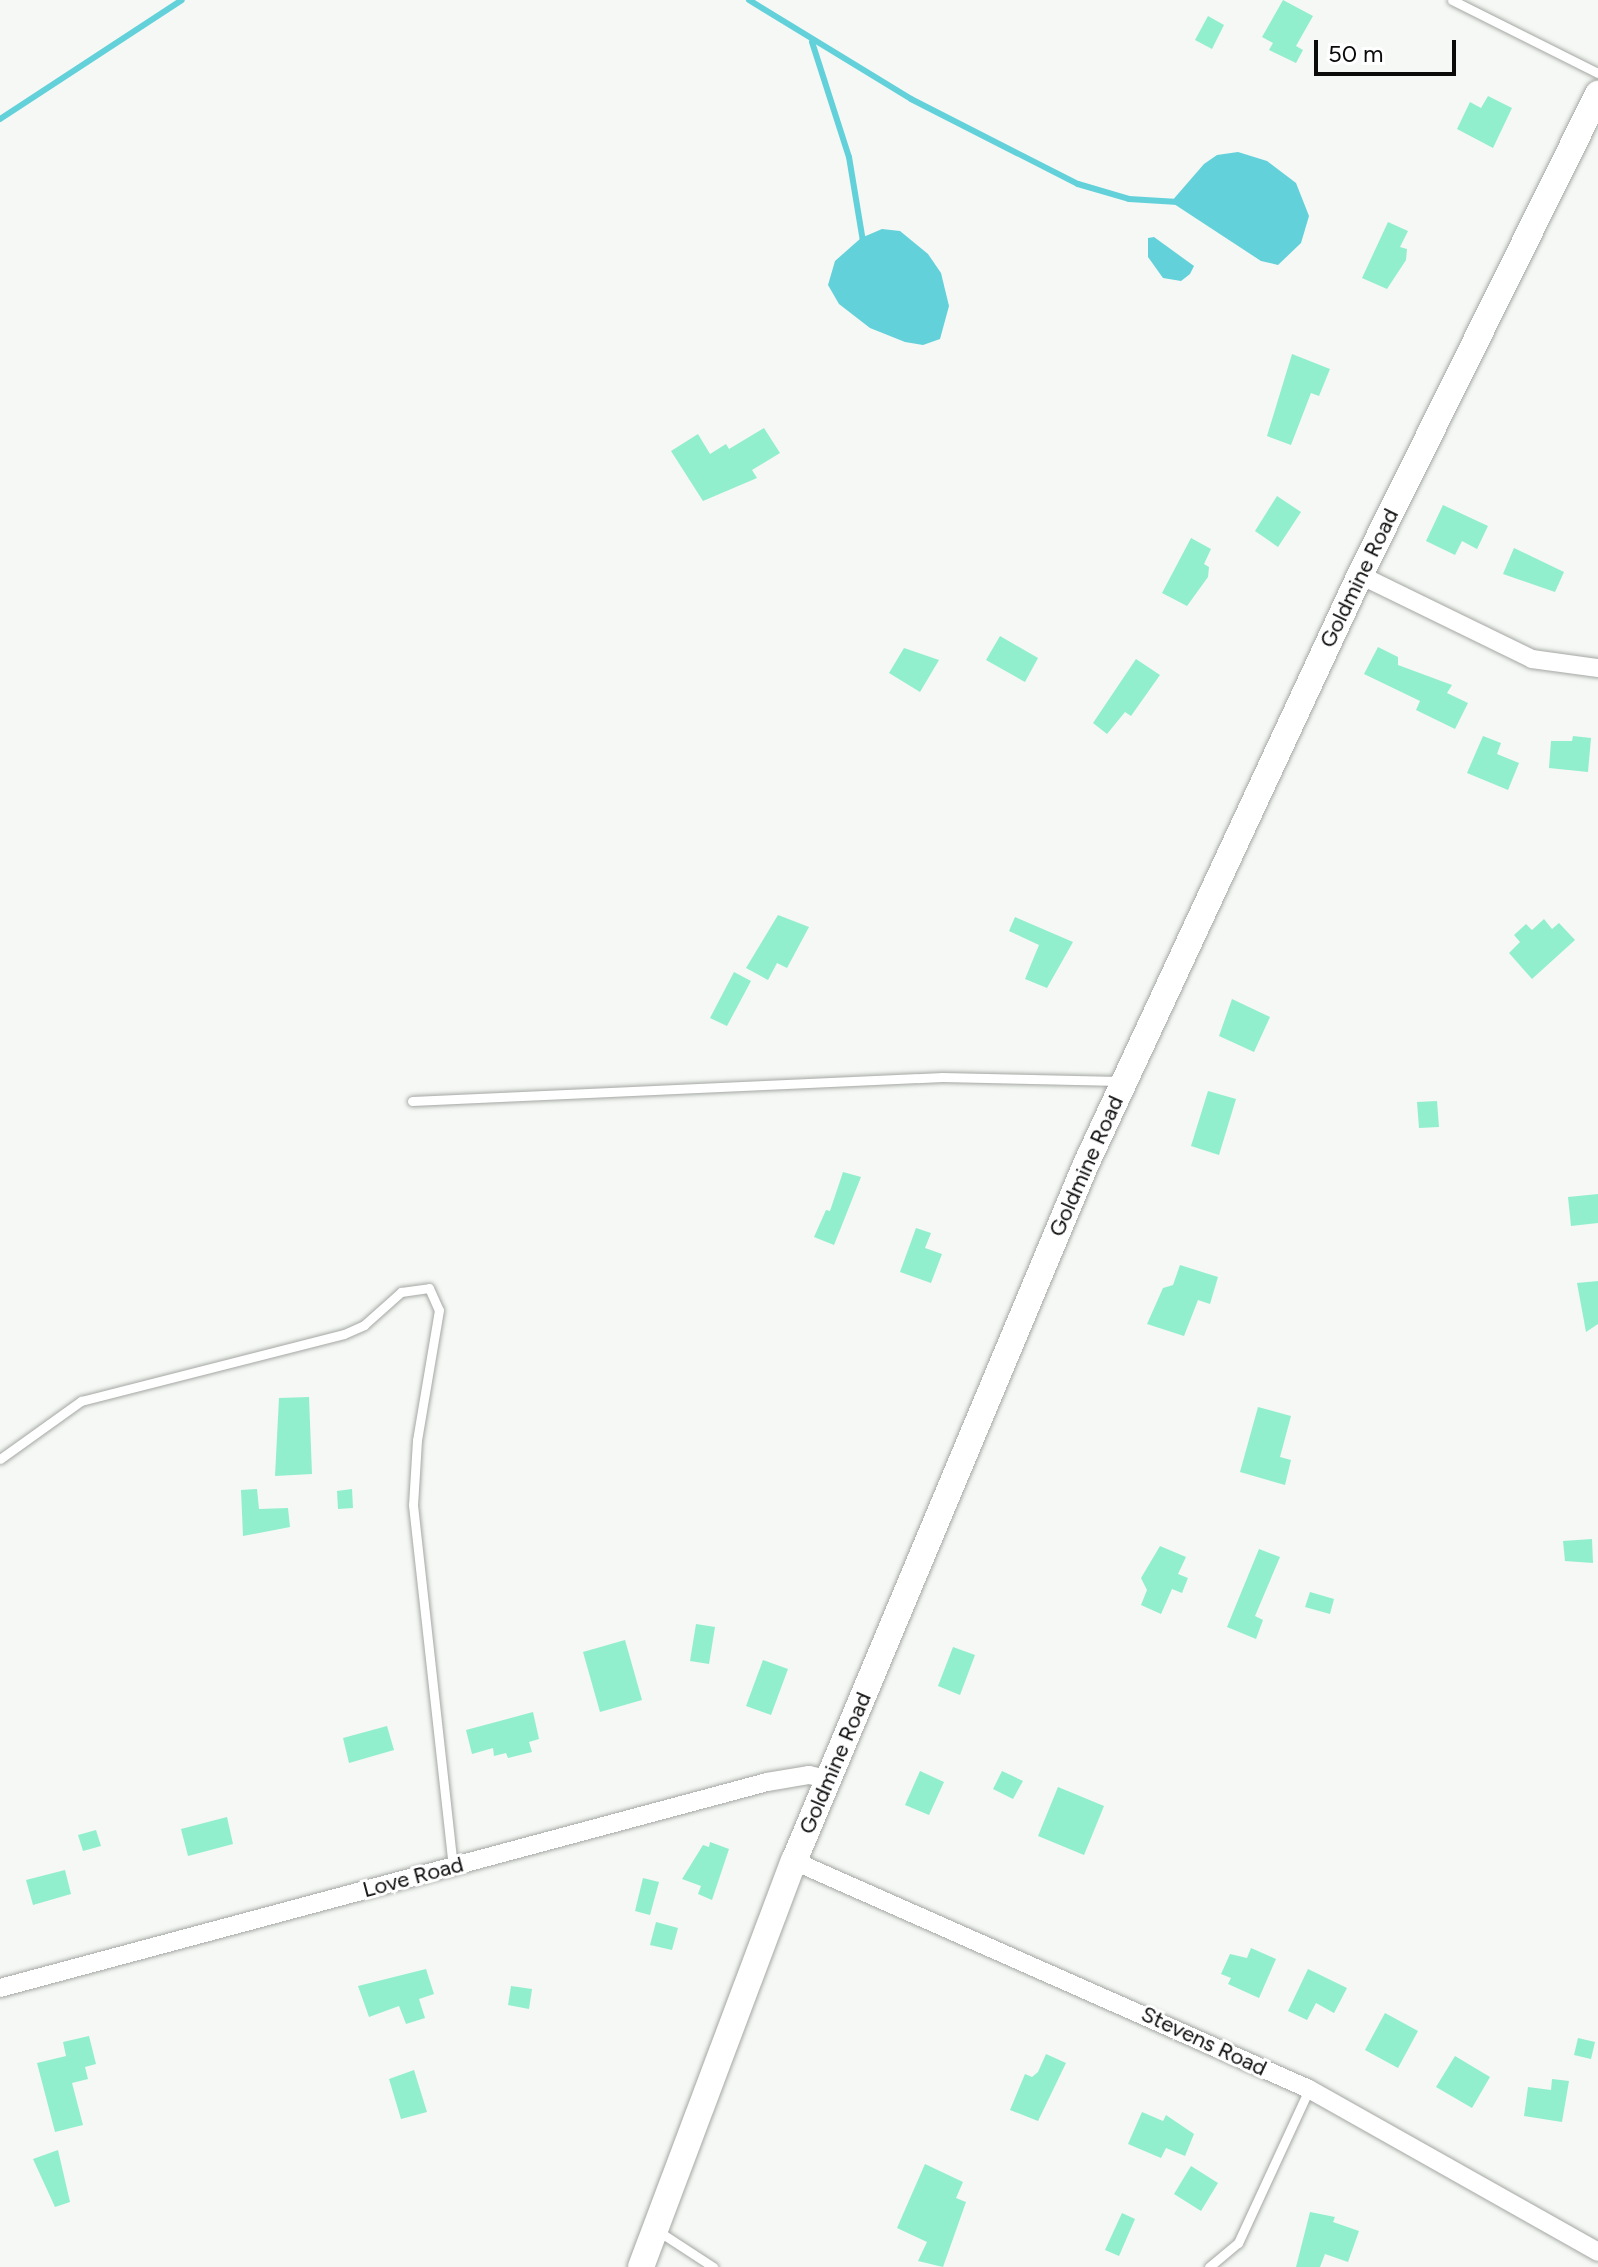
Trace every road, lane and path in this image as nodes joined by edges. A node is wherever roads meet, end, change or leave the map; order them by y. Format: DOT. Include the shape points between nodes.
graph roads {
  1 [pos="1452,0"];
  2 [pos="1598,73"];
  3 [pos="1598,94"];
  4 [pos="1360,575"];
  5 [pos="1598,668"];
  6 [pos="1123,1082"];
  7 [pos="412,1101"];
  8 [pos="0,1459"];
  9 [pos="828,1779"];
  10 [pos="794,1861"];
  11 [pos="453,1867"];
  12 [pos="0,1988"];
  13 [pos="1309,2089"];
  14 [pos="655,2229"];
  15 [pos="1598,2252"];
  16 [pos="641,2267"];
  17 [pos="713,2267"];
  18 [pos="1209,2267"];
  1 -- 2 [label="lane"];
  3 -- 4 [label="main road, Goldmine Road"];
  4 -- 5 [label="street" via="1532,659"];
  4 -- 6 [label="main road, Goldmine Road"];
  6 -- 7 [label="lane" via="942,1077"];
  6 -- 9 [label="main road, Goldmine Road"];
  8 -- 11 [label="lane" via="81,1401 344,1334 364,1325 401,1292 429,1288 439,1310 417,1440 413,1505"];
  9 -- 10 [label="main road, Goldmine Road"];
  9 -- 11 [label="street, Love Road" via="809,1775 767,1782"];
  10 -- 13 [label="street, Stevens Road"];
  10 -- 14 [label="main road, Goldmine Road"];
  11 -- 12 [label="street, Love Road"];
  13 -- 15 [label="street, Stevens Road"];
  13 -- 18 [label="lane" via="1238,2243"];
  14 -- 16 [label="main road, Goldmine Road"];
  14 -- 17 [label="lane"];
}
